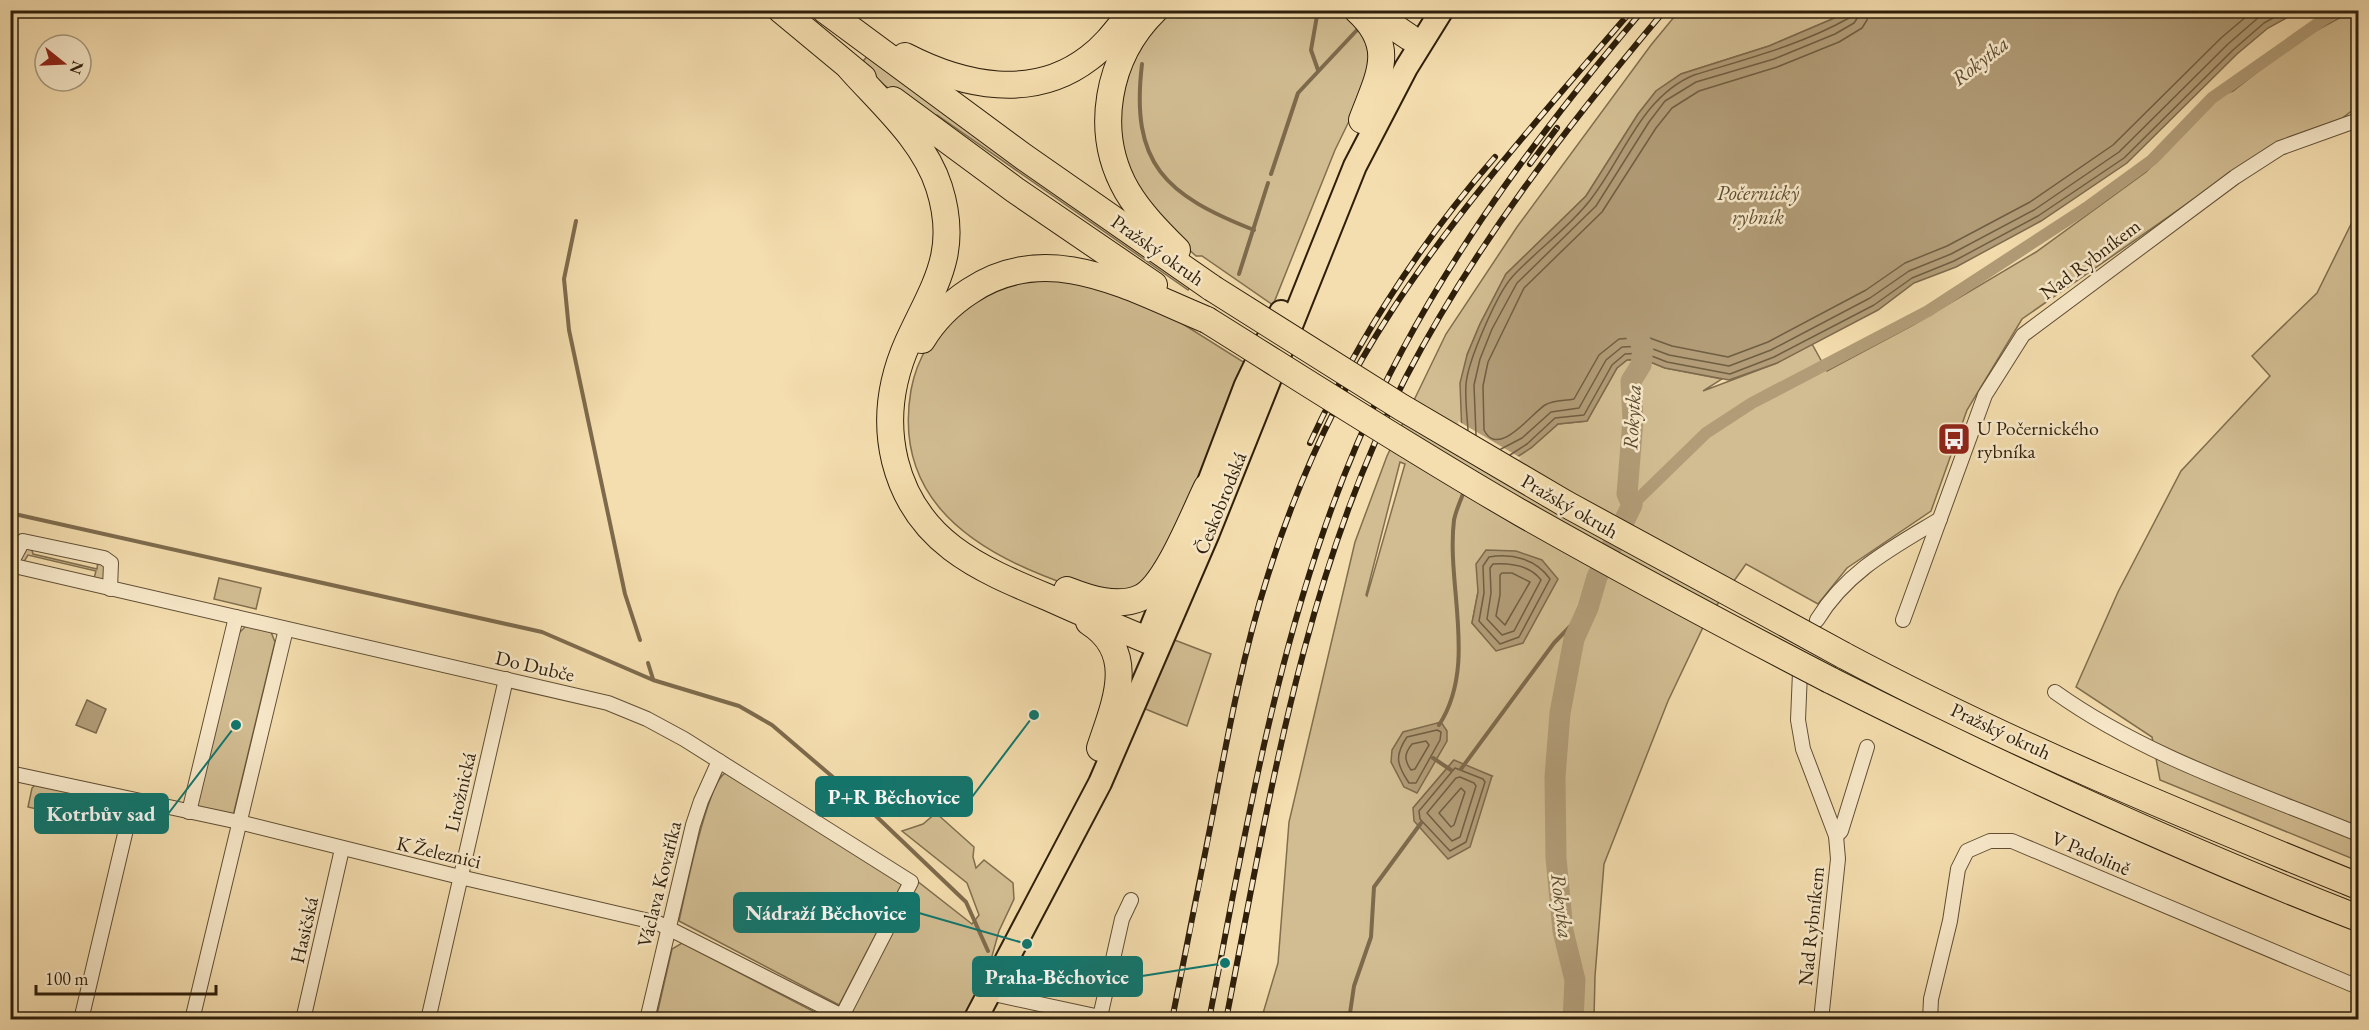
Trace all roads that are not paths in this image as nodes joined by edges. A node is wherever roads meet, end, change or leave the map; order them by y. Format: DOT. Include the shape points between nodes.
graph roads {
  1 [pos="781,10"];
  2 [pos="1134,10"];
  3 [pos="1155,10"];
  4 [pos="1357,10"];
  5 [pos="1369,10"];
  6 [pos="1393,10"];
  7 [pos="1442,10"];
  8 [pos="833,17"];
  9 [pos="1420,29"];
  10 [pos="850,68"];
  11 [pos="1362,120"];
  12 [pos="2358,120"];
  13 [pos="1206,282"];
  14 [pos="1192,312"];
  15 [pos="1207,487"];
  16 [pos="1940,519"];
  17 [pos="994,564"];
  18 [pos="10,565"];
  19 [pos="110,589"];
  20 [pos="1044,596"];
  21 [pos="236,617"];
  22 [pos="1817,620"];
  23 [pos="1903,620"];
  24 [pos="286,629"];
  25 [pos="1156,637"];
  26 [pos="1800,672"];
  27 [pos="506,679"];
  28 [pos="2055,692"];
  29 [pos="1868,747"];
  30 [pos="1100,748"];
  31 [pos="719,761"];
  32 [pos="10,773"];
  33 [pos="133,800"];
  34 [pos="1849,803"];
  35 [pos="1824,805"];
  36 [pos="189,812"];
  37 [pos="239,822"];
  38 [pos="2358,834"];
  39 [pos="1836,836"];
  40 [pos="342,849"];
  41 [pos="460,877"];
  42 [pos="2358,886"];
  43 [pos="1131,900"];
  44 [pos="2358,918"];
  45 [pos="668,926"];
  46 [pos="2358,987"];
  47 [pos="989,993"];
  48 [pos="1070,1015"];
  49 [pos="841,1018"];
  50 [pos="81,1020"];
  51 [pos="192,1020"];
  52 [pos="303,1020"];
  53 [pos="428,1020"];
  54 [pos="647,1020"];
  55 [pos="975,1020"];
  56 [pos="1821,1020"];
  57 [pos="1930,1020"];
  1 -- 10 [label="highway"];
  2 -- 8 [label="highway" via="1104,45 1075,68 1050,79 1015,85 949,76"];
  3 -- 13 [label="highway" via="1129,42 1114,77 1108,114 1110,146 1132,199"];
  4 -- 11 [label="highway" via="1377,34 1383,51 1381,68"];
  5 -- 9 [label="highway"];
  6 -- 9 [label="highway"];
  7 -- 9 [label="main road, Českobrodská"];
  8 -- 13 [label="highway, Pražský okruh" via="1024,158"];
  9 -- 11 [label="main road, Českobrodská"];
  9 -- 25 [label="main road, Českobrodská" via="1355,166 1208,533"];
  10 -- 14 [label="highway, Pražský okruh" via="1015,190"];
  10 -- 20 [label="highway" via="922,152 940,188 946,219 946,247 939,279 904,351 892,395 890,431 899,476 922,519 949,547 984,570"];
  11 -- 15 [label="main road, Českobrodská" via="1299,272 1246,385"];
  12 -- 16 [label="street, Nad Rybníkem" via="2280,148 2235,177 2023,335 1985,395"];
  13 -- 42 [label="highway, Pražský okruh, bridge" via="1348,374 1556,499 1843,655 2041,751"];
  14 -- 17 [label="highway" via="1095,274 1025,268 973,289 947,309 927,333 911,363 902,394 904,456 918,491 934,515 959,541"];
  14 -- 44 [label="highway, Pražský okruh, bridge" via="1521,513 1830,680 2122,820"];
  15 -- 17 [label="highway" via="1164,574 1152,590 1138,599 1120,602 1091,598"];
  15 -- 25 [label="main road, Českobrodská"];
  16 -- 22 [label="street" via="1853,576"];
  16 -- 23 [label="street, Nad Rybníkem"];
  17 -- 25 [label="highway"];
  18 -- 19 [label="street, Do Dubče"];
  18 -- 19 [label="street, Do Dubče" via="23,541 104,558 113,568"];
  19 -- 21 [label="street, Do Dubče"];
  20 -- 25 [label="highway"];
  20 -- 30 [label="highway" via="1099,629 1116,650 1118,688"];
  21 -- 24 [label="street, Do Dubče"];
  21 -- 36 [label="street"];
  24 -- 27 [label="street, Do Dubče"];
  24 -- 37 [label="street"];
  25 -- 30 [label="main road, Českobrodská"];
  25 -- 47 [label="main road, Českobrodská" via="1100,783"];
  26 -- 35 [label="street, Nad Rybníkem" via="1798,720 1803,749"];
  27 -- 31 [label="street, Do Dubče" via="627,710"];
  27 -- 41 [label="street, Litožnická"];
  28 -- 38 [label="street" via="2104,723 2181,762"];
  29 -- 34 [label="street, Nad Rybníkem"];
  30 -- 47 [label="main road, Českobrodská" via="1002,939"];
  31 -- 45 [label="street, Václava Kovaříka" via="693,825"];
  31 -- 49 [label="street, Do Dubče" via="911,882"];
  32 -- 33 [label="street, K Železnici"];
  33 -- 36 [label="street, K Železnici"];
  33 -- 50 [label="street"];
  34 -- 35 [label="street"];
  34 -- 39 [label="street, Nad Rybníkem"];
  35 -- 39 [label="street, Nad Rybníkem"];
  36 -- 37 [label="street, K Železnici"];
  37 -- 40 [label="street, K Železnici"];
  37 -- 51 [label="street"];
  39 -- 56 [label="street, Nad Rybníkem" via="1837,883"];
  40 -- 41 [label="street, K Železnici"];
  40 -- 52 [label="street, Hasičská"];
  41 -- 45 [label="street, K Železnici"];
  41 -- 53 [label="street, Litožnická"];
  43 -- 48 [label="street" via="1122,919 1100,1017"];
  45 -- 49 [label="street, K Železnici"];
  45 -- 54 [label="street, Václava Kovaříka"];
  46 -- 57 [label="street, V Padolině" via="2002,840 1967,851 1958,869"];
  47 -- 48 [label="street"];
  47 -- 55 [label="main road, Českobrodská"];
}
